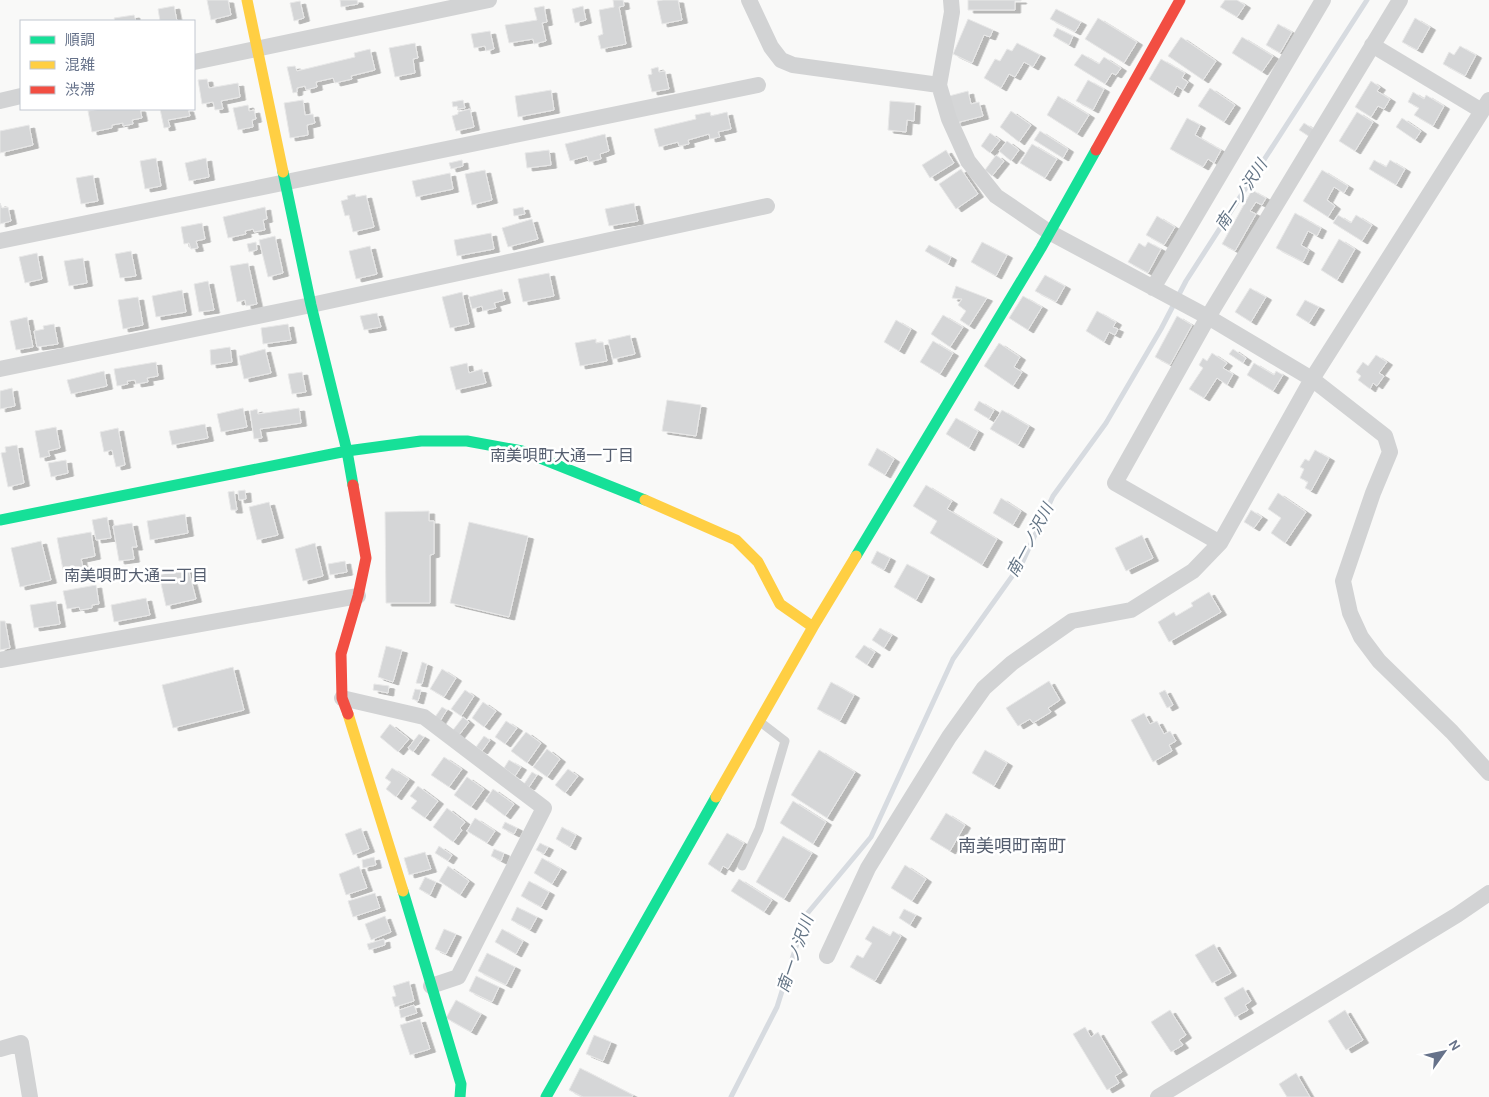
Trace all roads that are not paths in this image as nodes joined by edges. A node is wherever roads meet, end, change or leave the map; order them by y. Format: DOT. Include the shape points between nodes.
graph roads {
  1 [pos="247,0"];
  2 [pos="489,0"];
  3 [pos="749,0"];
  4 [pos="951,0"];
  5 [pos="1180,0"];
  6 [pos="1323,0"];
  7 [pos="1400,0"];
  8 [pos="1372,46"];
  9 [pos="256,49"];
  10 [pos="195,62"];
  11 [pos="939,85"];
  12 [pos="758,86"];
  13 [pos="20,96"];
  14 [pos="0,100"];
  15 [pos="1486,105"];
  16 [pos="285,182"];
  17 [pos="767,206"];
  18 [pos="1049,232"];
  19 [pos="0,241"];
  20 [pos="1158,291"];
  21 [pos="311,305"];
  22 [pos="1208,317"];
  23 [pos="0,369"];
  24 [pos="1312,379"];
  25 [pos="347,451"];
  26 [pos="0,520"];
  27 [pos="1220,543"];
  28 [pos="358,596"];
  29 [pos="813,626"];
  30 [pos="0,660"];
  31 [pos="342,698"];
  32 [pos="759,721"];
  33 [pos="1489,773"];
  34 [pos="742,866"];
  35 [pos="1489,893"];
  36 [pos="827,956"];
  37 [pos="431,986"];
  38 [pos="0,1048"];
  39 [pos="30,1097"];
  40 [pos="460,1097"];
  41 [pos="546,1097"];
  42 [pos="1158,1097"];
  1 -- 9 [label="street"];
  2 -- 9 [label="street"];
  3 -- 11 [label="street" via="771,47 781,60 793,65"];
  4 -- 11 [label="street" via="952,12"];
  5 -- 18 [label="street"];
  6 -- 20 [label="street"];
  7 -- 8 [label="street"];
  8 -- 15 [label="street"];
  8 -- 22 [label="street"];
  9 -- 10 [label="street"];
  9 -- 16 [label="street"];
  11 -- 18 [label="street" via="968,162 996,196"];
  12 -- 16 [label="street"];
  13 -- 14 [label="street"];
  15 -- 24 [label="street"];
  16 -- 19 [label="street"];
  16 -- 21 [label="street"];
  17 -- 21 [label="street"];
  18 -- 20 [label="street"];
  18 -- 29 [label="street"];
  20 -- 22 [label="street"];
  21 -- 23 [label="street"];
  21 -- 25 [label="street"];
  22 -- 24 [label="street"];
  22 -- 27 [label="street" via="1116,483"];
  24 -- 27 [label="street"];
  24 -- 33 [label="street" via="1385,436 1390,452 1343,581 1350,613 1361,637 1379,661"];
  25 -- 26 [label="street"];
  25 -- 28 [label="street" via="366,558"];
  25 -- 29 [label="street" via="421,441 466,441 522,451 736,540 758,562 780,604"];
  27 -- 36 [label="street" via="1193,571 1131,610 1072,621 1012,663 984,688 949,737 868,868"];
  28 -- 30 [label="street"];
  28 -- 31 [label="street" via="341,654"];
  29 -- 32 [label="street"];
  31 -- 37 [label="street"];
  31 -- 37 [label="street" via="424,717 544,808 458,977"];
  32 -- 34 [label="lane" via="785,741 759,829"];
  32 -- 41 [label="street"];
  35 -- 42 [label="street"];
  37 -- 40 [label="street" via="461,1084"];
  38 -- 39 [label="street" via="21,1043"];
}
